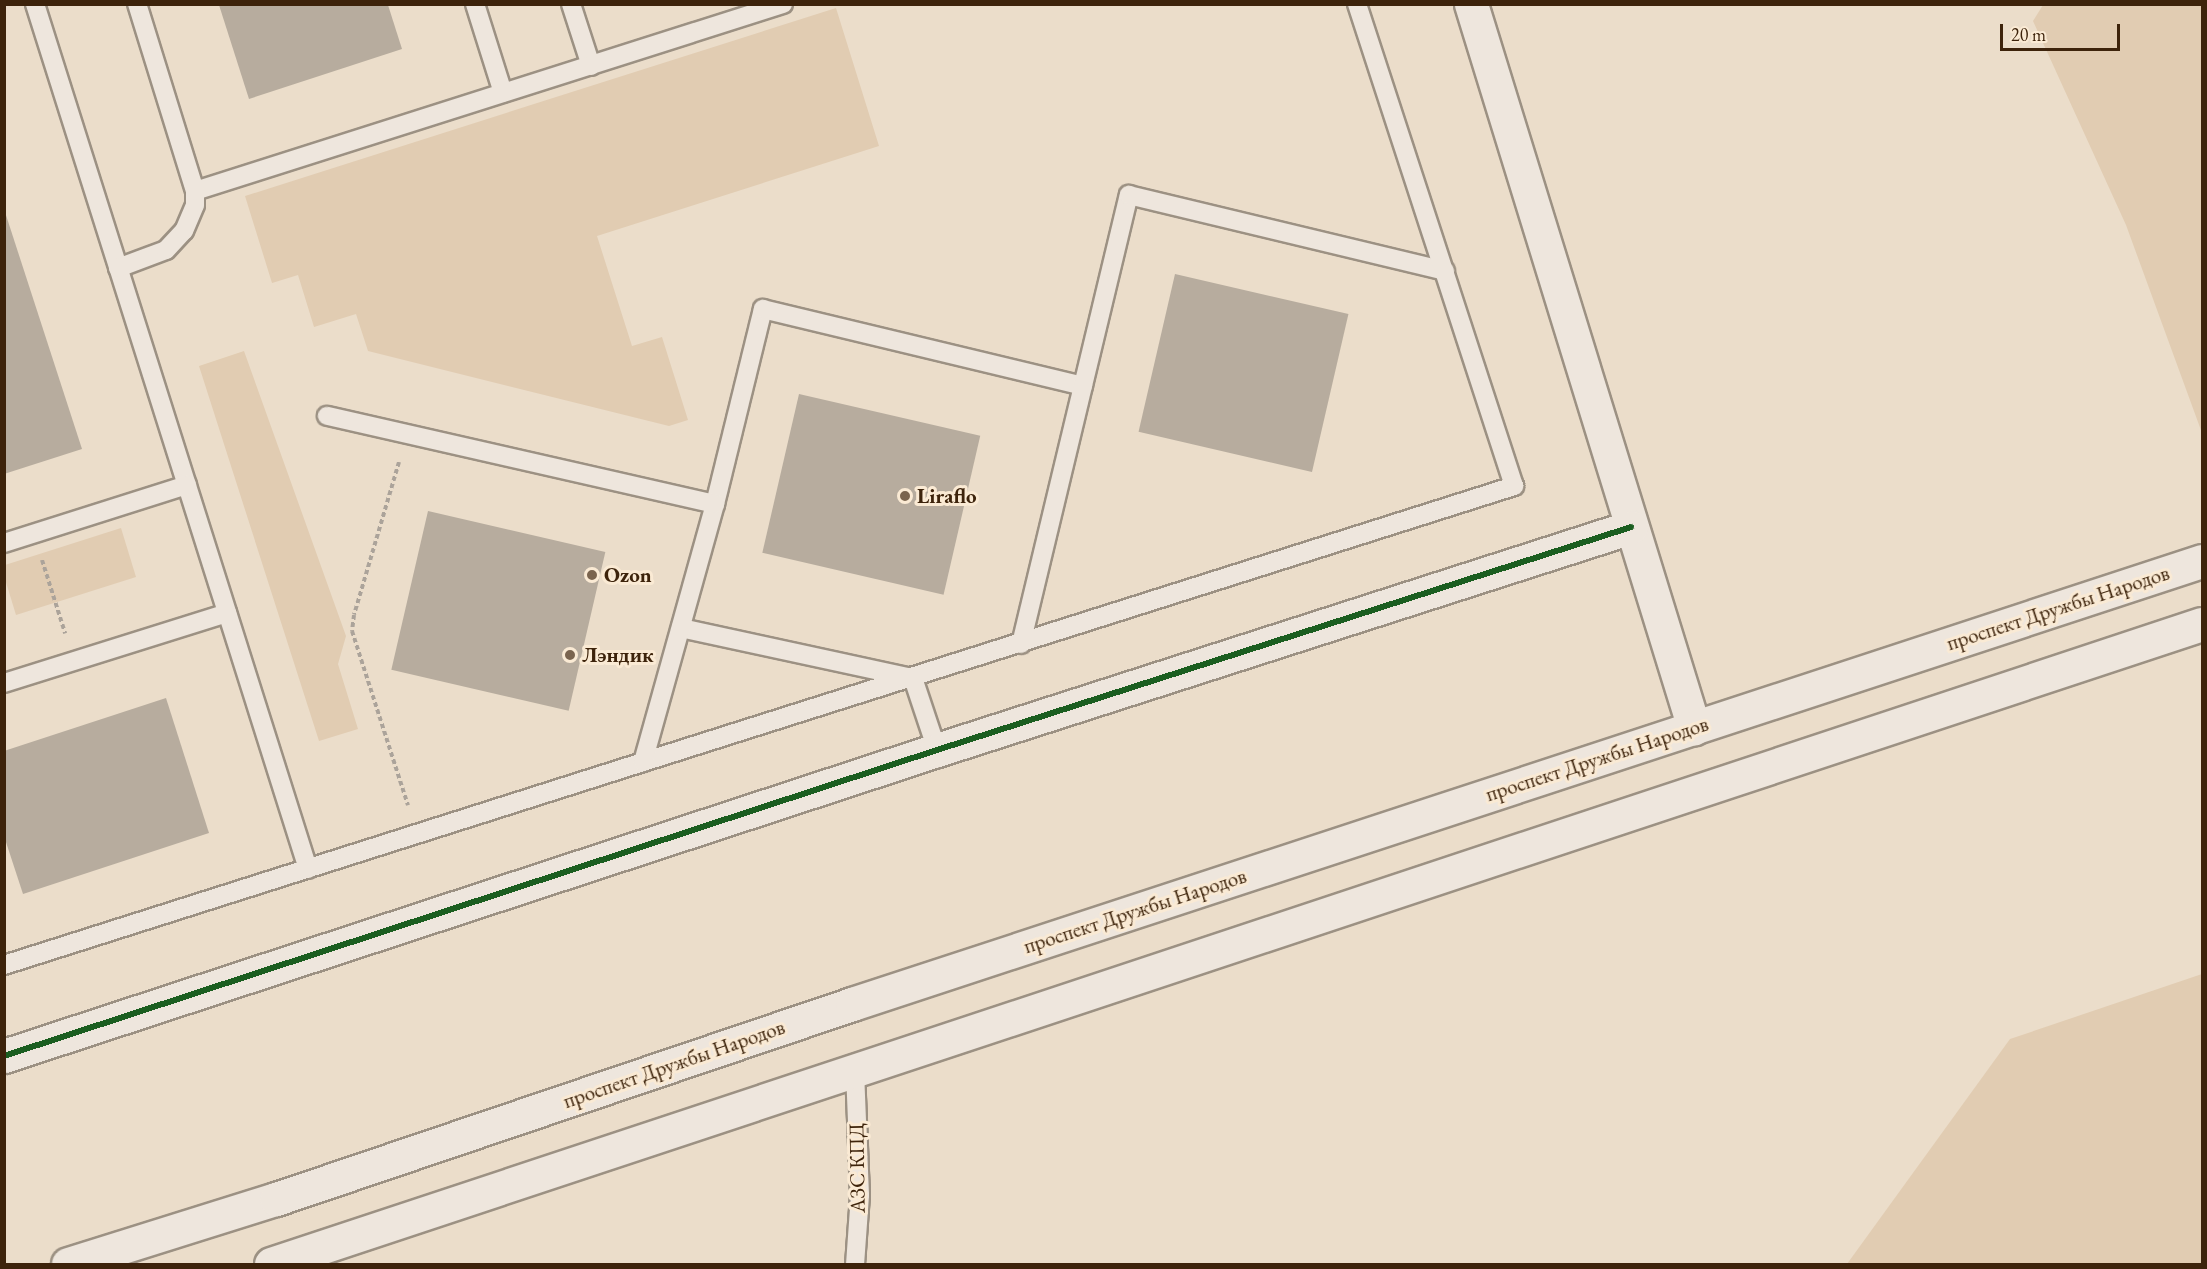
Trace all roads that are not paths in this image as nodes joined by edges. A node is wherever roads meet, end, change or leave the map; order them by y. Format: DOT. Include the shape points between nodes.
graph roads {
  1 [pos="35,4"];
  2 [pos="137,4"];
  3 [pos="475,4"];
  4 [pos="571,4"];
  5 [pos="783,4"];
  6 [pos="1357,4"];
  7 [pos="1471,4"];
  8 [pos="591,66"];
  9 [pos="503,93"];
  10 [pos="195,191"];
  11 [pos="118,268"];
  12 [pos="1444,271"];
  13 [pos="1083,386"];
  14 [pos="327,416"];
  15 [pos="187,485"];
  16 [pos="715,504"];
  17 [pos="1630,527"];
  18 [pos="4,543"];
  19 [pos="2202,561"];
  20 [pos="227,613"];
  21 [pos="2202,624"];
  22 [pos="681,628"];
  23 [pos="1021,644"];
  24 [pos="913,678"];
  25 [pos="4,683"];
  26 [pos="1694,728"];
  27 [pos="937,750"];
  28 [pos="643,762"];
  29 [pos="308,869"];
  30 [pos="4,965"];
  31 [pos="4,1056"];
  32 [pos="855,1071"];
  33 [pos="68,1264"];
  34 [pos="271,1264"];
  35 [pos="855,1264"];
  1 -- 11 [label="lane"];
  2 -- 10 [label="lane"];
  3 -- 9 [label="lane"];
  4 -- 8 [label="lane"];
  5 -- 8 [label="lane"];
  6 -- 12 [label="lane"];
  7 -- 17 [label="main road"];
  8 -- 9 [label="lane"];
  9 -- 10 [label="lane"];
  10 -- 11 [label="lane" via="191,220 177,240 154,256"];
  11 -- 15 [label="lane"];
  12 -- 13 [label="lane" via="1129,195"];
  12 -- 23 [label="lane" via="1514,486"];
  13 -- 16 [label="lane" via="762,309"];
  13 -- 23 [label="lane"];
  14 -- 16 [label="lane"];
  15 -- 18 [label="lane"];
  15 -- 20 [label="lane"];
  16 -- 22 [label="lane"];
  17 -- 26 [label="main road"];
  17 -- 27 [label="main road"];
  19 -- 26 [label="main road, проспект Дружбы Народов"];
  20 -- 25 [label="lane"];
  20 -- 29 [label="lane"];
  21 -- 32 [label="main road"];
  22 -- 24 [label="lane"];
  22 -- 28 [label="lane"];
  23 -- 24 [label="lane"];
  24 -- 27 [label="lane"];
  24 -- 28 [label="lane"];
  26 -- 33 [label="main road, проспект Дружбы Народов" via="863,1000 288,1195"];
  27 -- 31 [label="main road"];
  28 -- 29 [label="lane"];
  29 -- 30 [label="lane"];
  32 -- 34 [label="main road"];
  32 -- 35 [label="lane, АЗС КПД" via="860,1195"];
}
